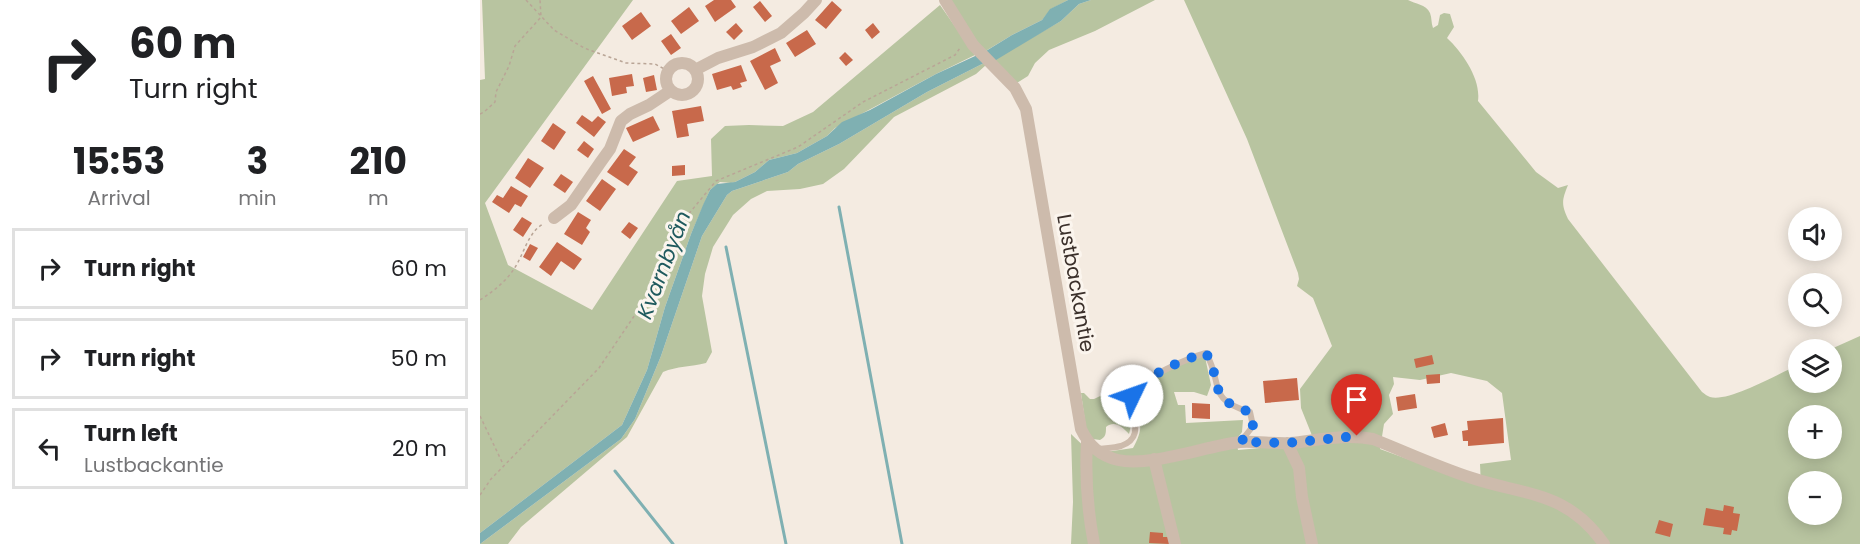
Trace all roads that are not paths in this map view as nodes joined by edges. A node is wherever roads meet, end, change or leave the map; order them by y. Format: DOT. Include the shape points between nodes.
graph roads {
  1 [pos="816,0"];
  2 [pos="945,0"];
  3 [pos="695,70"];
  4 [pos="670,91"];
  5 [pos="554,218"];
  6 [pos="1241,442"];
  7 [pos="1287,443"];
  8 [pos="1090,445"];
  9 [pos="1154,459"];
  10 [pos="1094,544"];
  11 [pos="1176,544"];
  12 [pos="1312,544"];
  13 [pos="1604,544"];
  1 -- 3 [label="street" via="781,33"];
  2 -- 8 [label="street, Lustbackantie" via="968,38 1015,88 1026,109 1081,429"];
  3 -- 4 [label="street" via="697,86 690,94 679,96"];
  3 -- 4 [label="street" via="676,64 665,81"];
  4 -- 5 [label="street" via="621,121 610,148 571,205"];
  6 -- 7 [label="street"];
  6 -- 8 [label="lane" via="1253,426 1250,412 1233,407 1219,395 1206,353 1152,377 1136,389 1131,405 1137,427 1132,439 1122,446"];
  6 -- 9 [label="street"];
  7 -- 12 [label="street" via="1299,468"];
  7 -- 13 [label="street" via="1357,436 1373,439 1472,478 1553,501 1574,512"];
  8 -- 9 [label="street" via="1105,456 1127,462"];
  8 -- 10 [label="street" via="1085,472"];
  9 -- 11 [label="street"];
}
